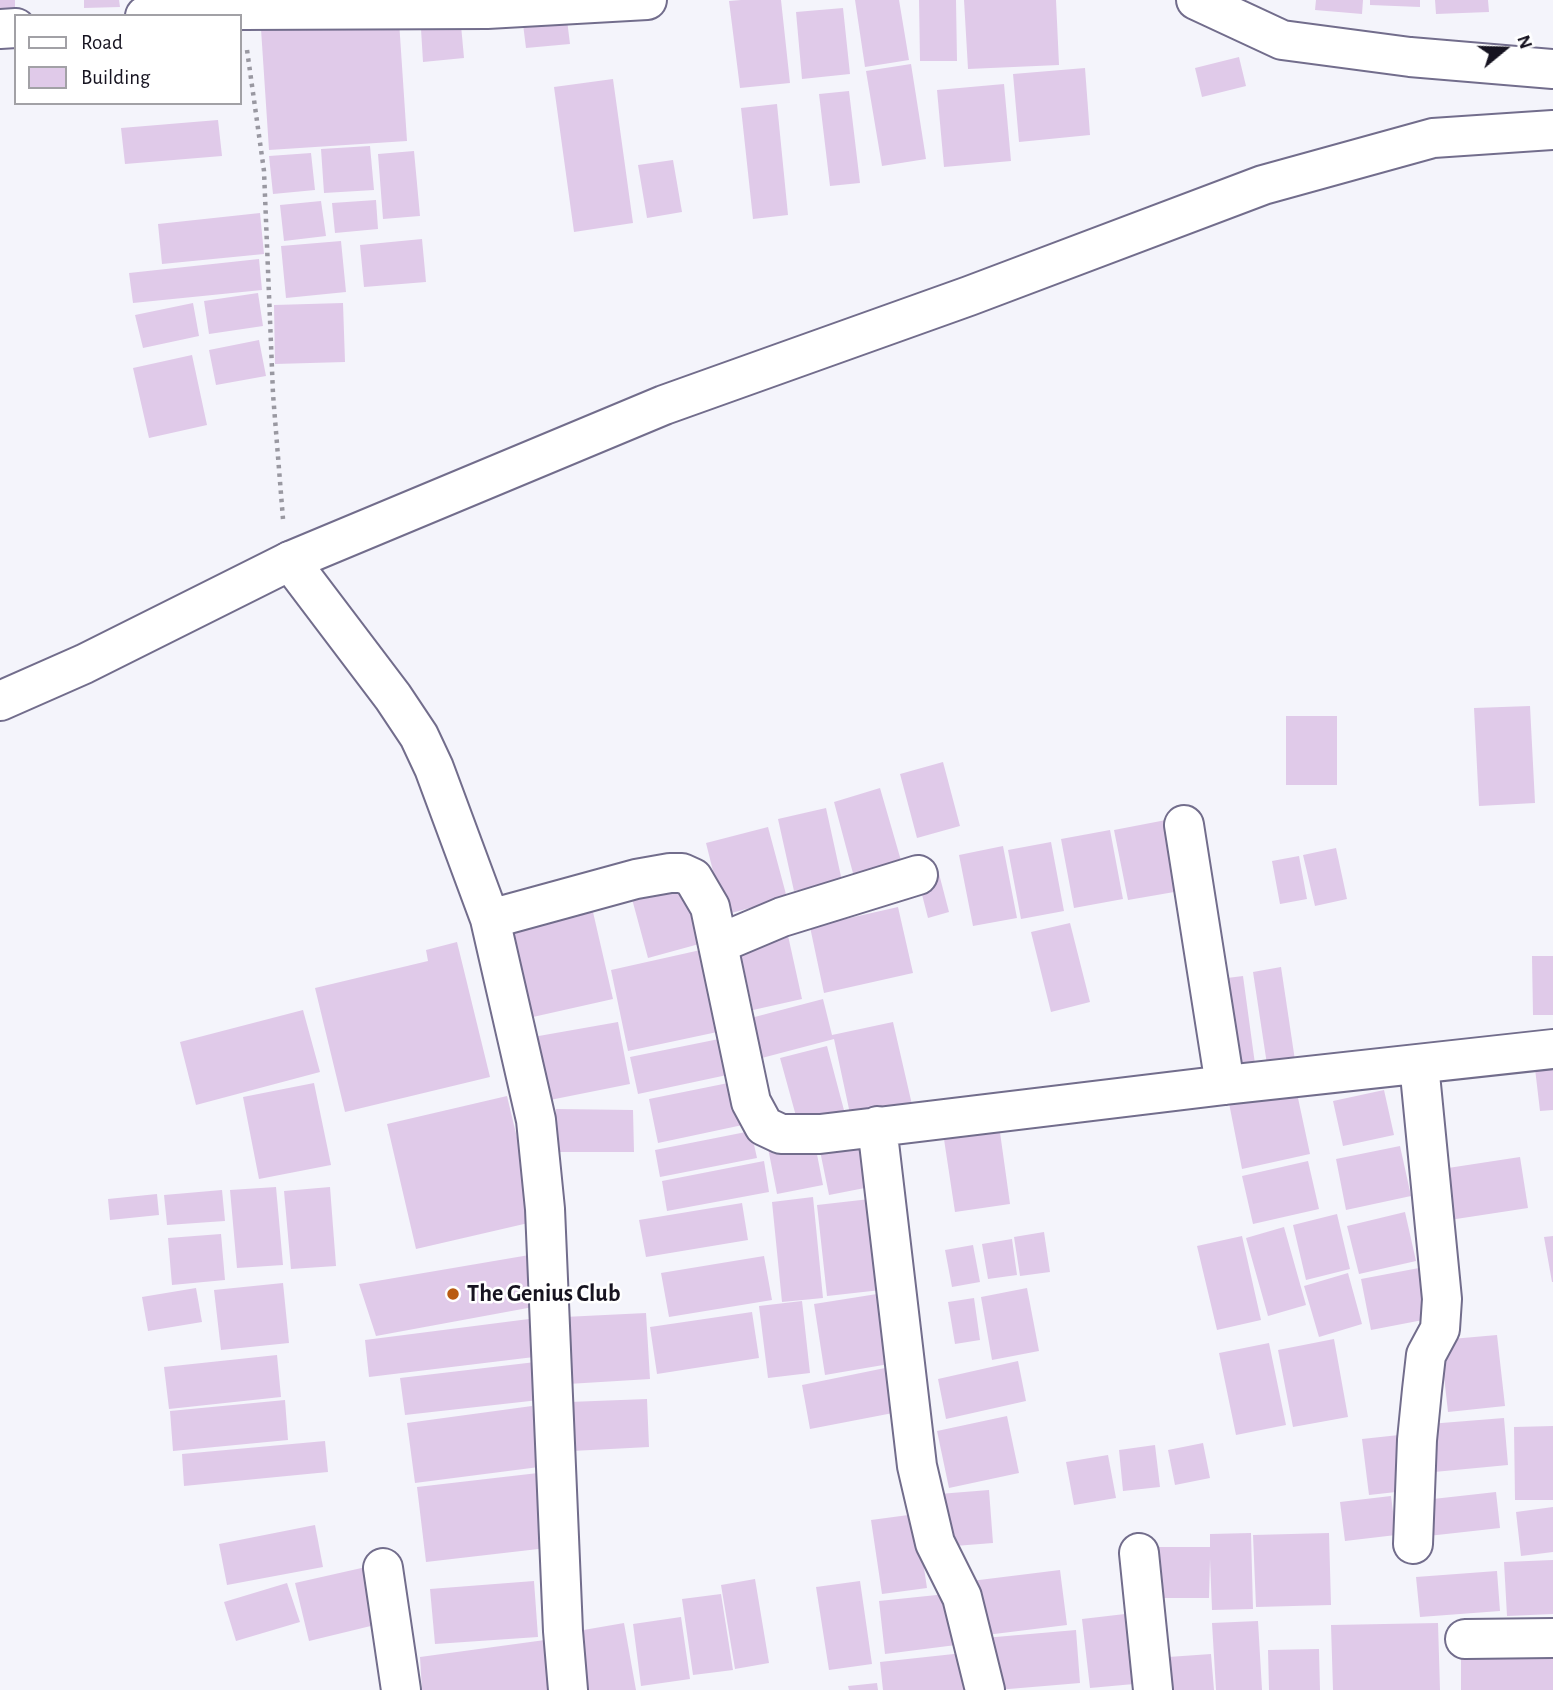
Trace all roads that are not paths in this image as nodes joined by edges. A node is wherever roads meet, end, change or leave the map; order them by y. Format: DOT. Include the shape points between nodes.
graph roads {
  1 [pos="647,0"];
  2 [pos="1196,0"];
  3 [pos="177,14"];
  4 [pos="1553,69"];
  5 [pos="1553,130"];
  6 [pos="290,561"];
  7 [pos="0,701"];
  8 [pos="1184,825"];
  9 [pos="918,875"];
  10 [pos="490,919"];
  11 [pos="718,944"];
  12 [pos="1553,1049"];
  13 [pos="1419,1064"];
  14 [pos="1225,1085"];
  15 [pos="877,1126"];
  16 [pos="1413,1544"];
  17 [pos="1139,1553"];
  18 [pos="383,1568"];
  19 [pos="1553,1638"];
  20 [pos="1465,1639"];
  21 [pos="401,1690"];
  22 [pos="568,1690"];
  23 [pos="985,1690"];
  24 [pos="1153,1690"];
  1 -- 3 [label="street" via="487,9"];
  2 -- 4 [label="street" via="1282,40"];
  5 -- 6 [label="street" via="1433,138 1263,185 664,405"];
  6 -- 7 [label="street"];
  6 -- 10 [label="street" via="419,736"];
  8 -- 14 [label="street"];
  9 -- 11 [label="street" via="782,918"];
  10 -- 11 [label="street" via="636,879 682,873 693,878 710,907"];
  10 -- 22 [label="street" via="536,1120 545,1209"];
  11 -- 15 [label="street" via="751,1102 764,1126 780,1134 820,1134"];
  12 -- 13 [label="street"];
  13 -- 14 [label="street"];
  13 -- 16 [label="street" via="1442,1299 1440,1329 1426,1355"];
  14 -- 15 [label="street"];
  15 -- 23 [label="street" via="917,1466 935,1543 962,1597"];
  17 -- 24 [label="street"];
  18 -- 21 [label="street"];
  19 -- 20 [label="street"];
}
